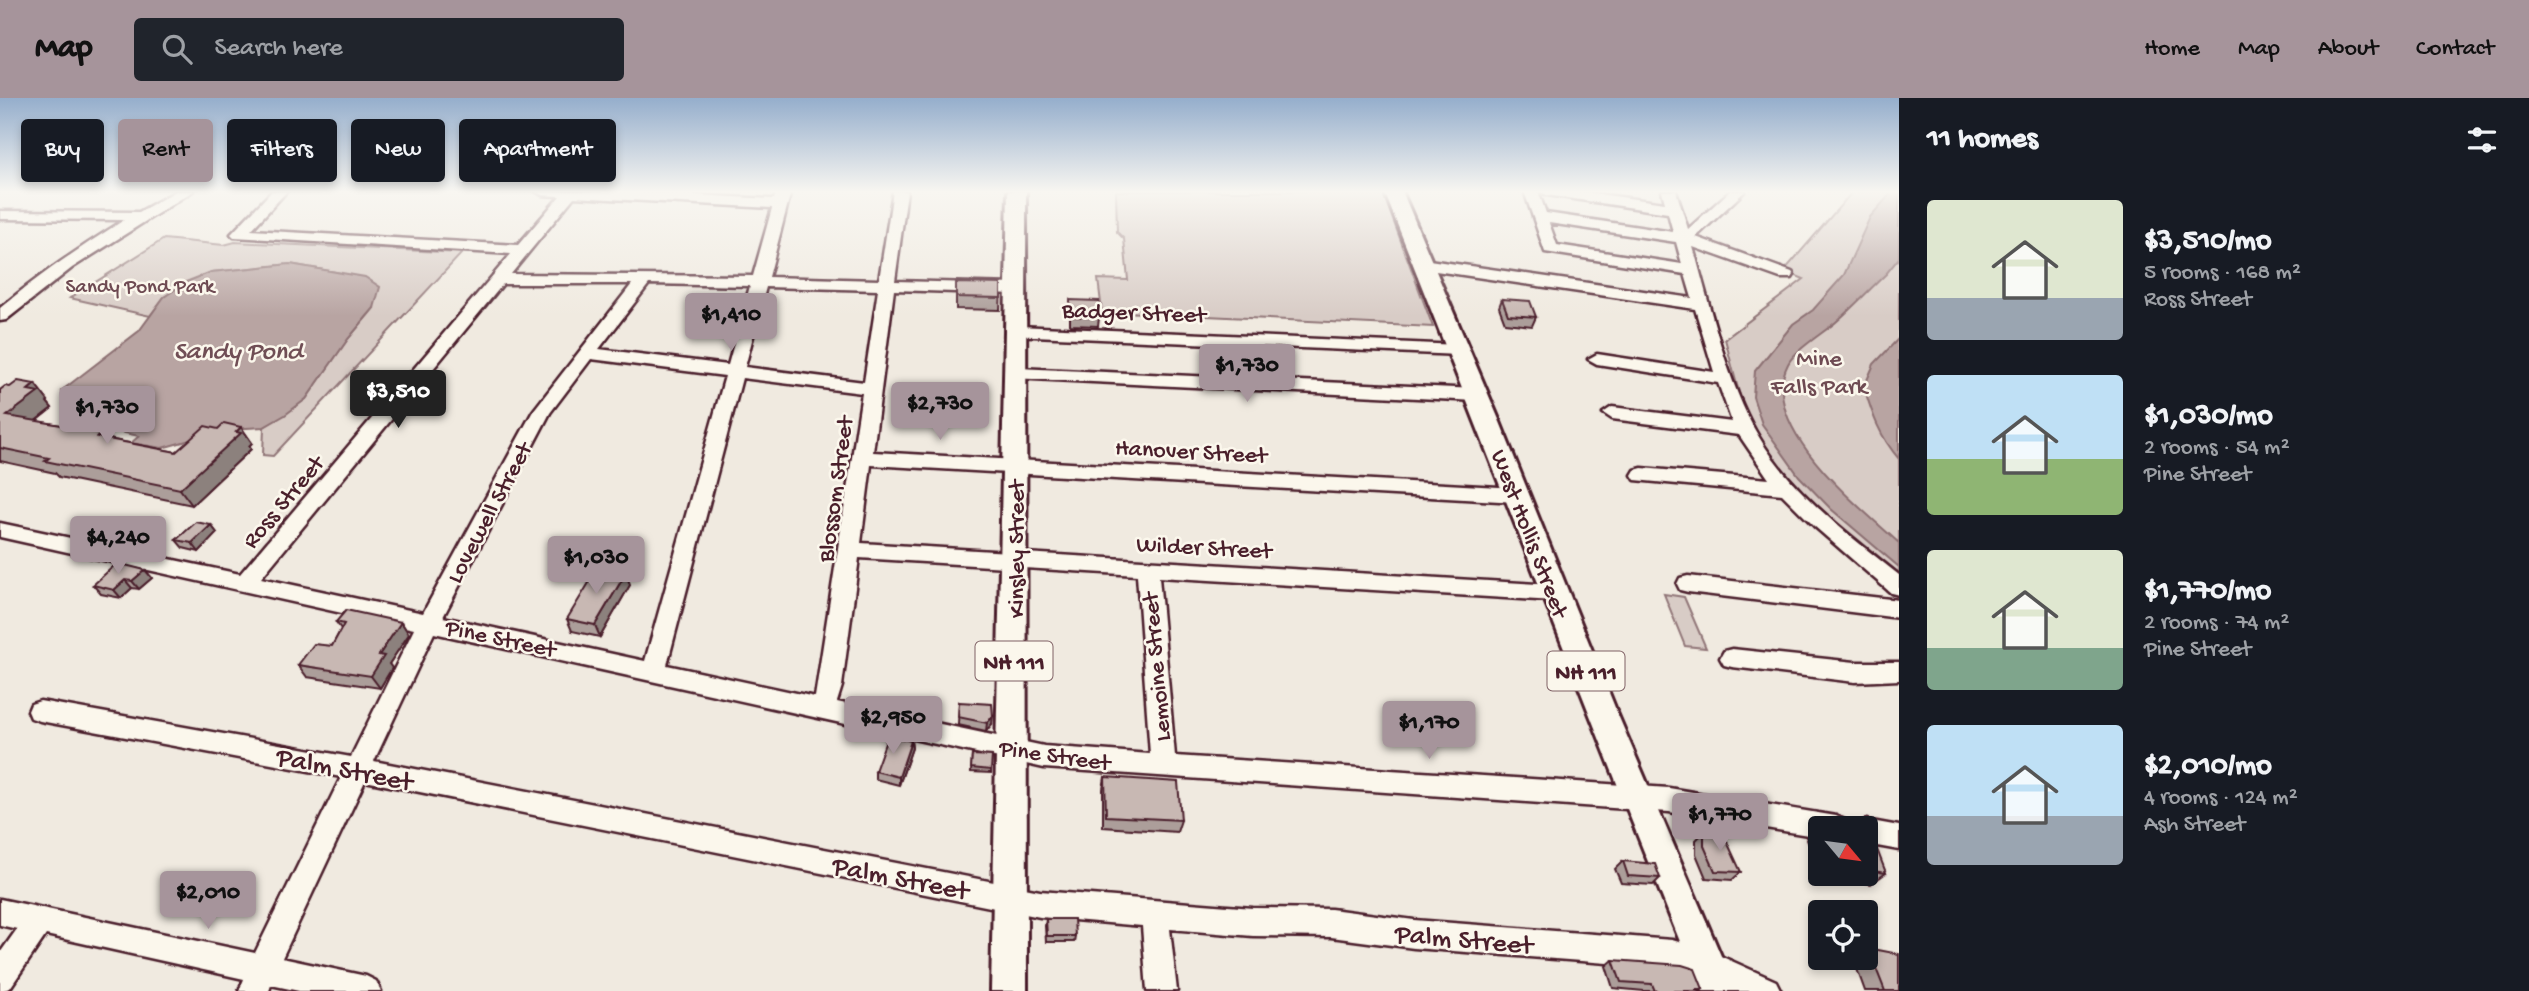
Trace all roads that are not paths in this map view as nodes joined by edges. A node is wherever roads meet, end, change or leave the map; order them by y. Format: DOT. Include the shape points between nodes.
graph roads {
  1 [pos="117,233"];
  2 [pos="240,233"];
  3 [pos="536,233"];
  4 [pos="772,233"];
  5 [pos="894,233"];
  6 [pos="1017,233"];
  7 [pos="1410,233"];
  8 [pos="1545,233"];
  9 [pos="1645,233"];
  10 [pos="1681,233"];
  11 [pos="1692,233"];
  12 [pos="1683,238"];
  13 [pos="521,250"];
  14 [pos="1422,264"];
  15 [pos="1693,270"];
  16 [pos="1786,275"];
  17 [pos="498,279"];
  18 [pos="644,279"];
  19 [pos="758,282"];
  20 [pos="887,285"];
  21 [pos="1017,289"];
  22 [pos="1703,305"];
  23 [pos="0,316"];
  24 [pos="1017,331"];
  25 [pos="1459,350"];
  26 [pos="585,353"];
  27 [pos="1597,359"];
  28 [pos="734,372"];
  29 [pos="1018,374"];
  30 [pos="1725,379"];
  31 [pos="873,389"];
  32 [pos="1477,395"];
  33 [pos="1612,413"];
  34 [pos="1745,430"];
  35 [pos="862,458"];
  36 [pos="1015,467"];
  37 [pos="1642,475"];
  38 [pos="1788,488"];
  39 [pos="1517,495"];
  40 [pos="0,530"];
  41 [pos="850,550"];
  42 [pos="1015,562"];
  43 [pos="1147,568"];
  44 [pos="245,583"];
  45 [pos="1688,584"];
  46 [pos="1899,587"];
  47 [pos="1555,593"];
  48 [pos="1899,609"];
  49 [pos="429,622"];
  50 [pos="1732,658"];
  51 [pos="654,671"];
  52 [pos="1899,671"];
  53 [pos="823,709"];
  54 [pos="40,711"];
  55 [pos="1013,750"];
  56 [pos="1163,766"];
  57 [pos="358,769"];
  58 [pos="1637,798"];
  59 [pos="1808,823"];
  60 [pos="1878,834"];
  61 [pos="1899,838"];
  62 [pos="1009,898"];
  63 [pos="0,912"];
  64 [pos="1155,914"];
  65 [pos="39,921"];
  66 [pos="1707,964"];
  67 [pos="0,978"];
  68 [pos="259,980"];
  69 [pos="366,991"];
  70 [pos="1010,991"];
  71 [pos="1162,991"];
  72 [pos="1717,991"];
  73 [pos="1766,991"];
  1 -- 23 [label="street"];
  2 -- 13 [label="street"];
  3 -- 13 [label="street, Ross Street"];
  4 -- 19 [label="street"];
  5 -- 20 [label="street, Blossom Street"];
  6 -- 21 [label="main road, Kinsley Street / NH 111"];
  7 -- 14 [label="main road, West Hollis Street / NH 111"];
  8 -- 15 [label="street" via="1550,249"];
  9 -- 12 [label="street"];
  10 -- 12 [label="street"];
  11 -- 12 [label="street"];
  12 -- 15 [label="street"];
  12 -- 16 [label="street"];
  13 -- 17 [label="street, Ross Street"];
  14 -- 22 [label="street"];
  14 -- 25 [label="main road, West Hollis Street / NH 111"];
  15 -- 22 [label="street"];
  17 -- 18 [label="street"];
  17 -- 44 [label="street, Ross Street"];
  18 -- 19 [label="street"];
  18 -- 26 [label="street, Lovewell Street"];
  19 -- 20 [label="street"];
  19 -- 28 [label="street"];
  20 -- 21 [label="street"];
  20 -- 31 [label="street, Blossom Street"];
  21 -- 24 [label="main road, Kinsley Street / NH 111"];
  22 -- 30 [label="street"];
  24 -- 25 [label="street, Badger Street"];
  24 -- 29 [label="main road, Kinsley Street / NH 111"];
  25 -- 32 [label="main road, West Hollis Street / NH 111"];
  26 -- 28 [label="street"];
  26 -- 49 [label="street, Lovewell Street" via="542,411"];
  27 -- 30 [label="street"];
  28 -- 31 [label="street"];
  28 -- 51 [label="street"];
  29 -- 32 [label="street"];
  29 -- 36 [label="main road, Kinsley Street / NH 111"];
  30 -- 34 [label="street"];
  31 -- 35 [label="street, Blossom Street"];
  32 -- 39 [label="main road, West Hollis Street / NH 111"];
  33 -- 34 [label="street"];
  34 -- 38 [label="street"];
  35 -- 36 [label="street, Hanover Street"];
  35 -- 41 [label="street, Blossom Street"];
  36 -- 39 [label="street, Hanover Street"];
  36 -- 42 [label="main road, Kinsley Street / NH 111"];
  37 -- 38 [label="street"];
  38 -- 46 [label="street"];
  39 -- 47 [label="main road, West Hollis Street / NH 111"];
  40 -- 44 [label="street, Pine Street"];
  41 -- 42 [label="street, Wilder Street"];
  41 -- 53 [label="street, Blossom Street"];
  42 -- 43 [label="street, Wilder Street"];
  42 -- 55 [label="main road, Kinsley Street / NH 111"];
  43 -- 47 [label="street, Wilder Street"];
  43 -- 56 [label="street, Lemoine Street"];
  44 -- 49 [label="street, Pine Street"];
  45 -- 48 [label="street"];
  47 -- 58 [label="main road, West Hollis Street / NH 111"];
  49 -- 51 [label="street, Pine Street"];
  49 -- 57 [label="street, Lovewell Street"];
  50 -- 52 [label="street" via="1855,672"];
  51 -- 53 [label="street, Pine Street"];
  53 -- 55 [label="street, Pine Street"];
  54 -- 57 [label="street, Palm Street"];
  55 -- 56 [label="street, Pine Street" via="1053,758"];
  55 -- 62 [label="main road, Kinsley Street / NH 111"];
  56 -- 58 [label="street, Pine Street"];
  57 -- 62 [label="street, Palm Street"];
  57 -- 68 [label="street, Lovewell Street"];
  58 -- 59 [label="street, Pine Street"];
  58 -- 66 [label="main road, West Hollis Street / NH 111"];
  60 -- 61 [label="street"];
  62 -- 64 [label="street, Palm Street"];
  62 -- 70 [label="main road, Kinsley Street / NH 111"];
  63 -- 65 [label="street"];
  64 -- 66 [label="street, Palm Street" via="1347,924 1414,934 1672,954"];
  64 -- 71 [label="street"];
  65 -- 67 [label="street"];
  65 -- 68 [label="street"];
  66 -- 72 [label="main road, West Hollis Street / NH 111"];
  66 -- 73 [label="street, Palm Street"];
  68 -- 69 [label="street"];
}
